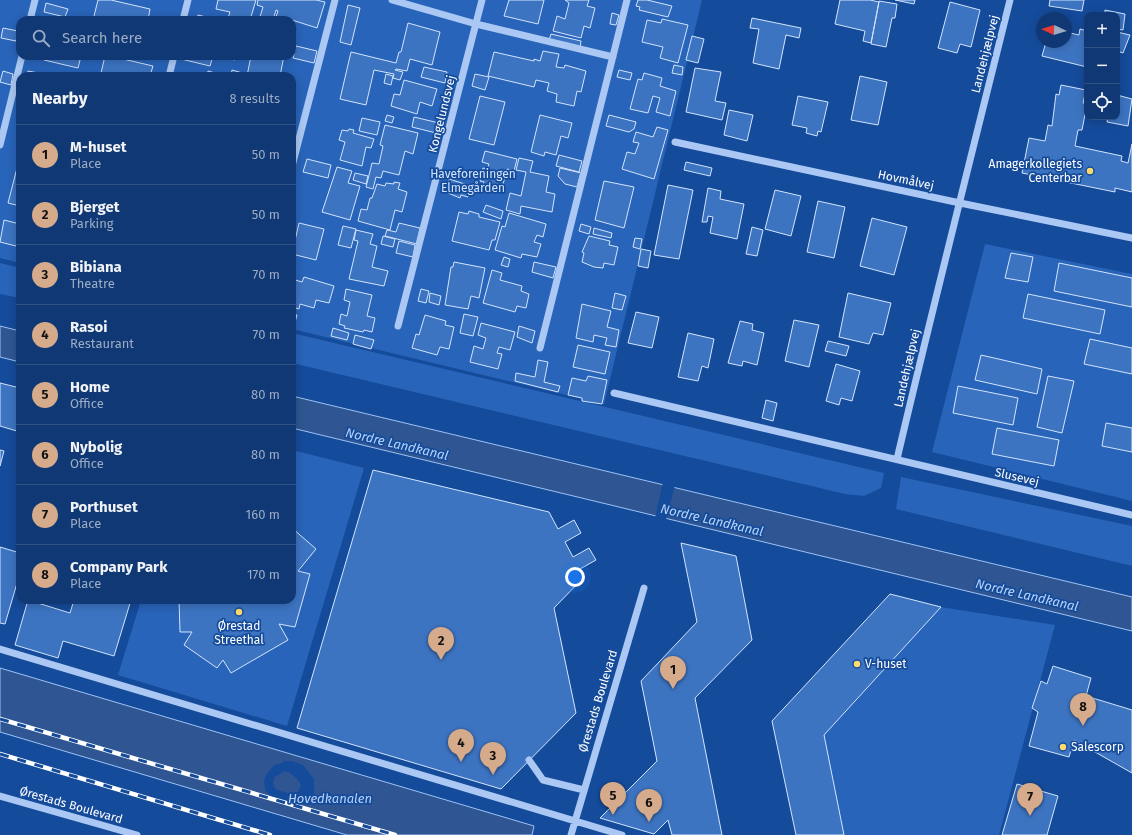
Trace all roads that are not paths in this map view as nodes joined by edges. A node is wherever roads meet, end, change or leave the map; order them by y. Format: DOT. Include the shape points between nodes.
graph roads {
  1 [pos="35,0"];
  2 [pos="188,0"];
  3 [pos="335,0"];
  4 [pos="392,0"];
  5 [pos="482,0"];
  6 [pos="627,0"];
  7 [pos="1010,0"];
  8 [pos="31,16"];
  9 [pos="184,16"];
  10 [pos="476,24"];
  11 [pos="613,57"];
  12 [pos="21,60"];
  13 [pos="173,60"];
  14 [pos="18,72"];
  15 [pos="170,72"];
  16 [pos="16,80"];
  17 [pos="675,142"];
  18 [pos="0,145"];
  19 [pos="296,151"];
  20 [pos="960,203"];
  21 [pos="1132,238"];
  22 [pos="398,326"];
  23 [pos="540,348"];
  24 [pos="614,392"];
  25 [pos="897,459"];
  26 [pos="1132,515"];
  27 [pos="644,588"];
  28 [pos="0,649"];
  29 [pos="529,760"];
  30 [pos="584,790"];
  31 [pos="0,796"];
  32 [pos="575,821"];
  33 [pos="137,835"];
  34 [pos="571,835"];
  35 [pos="622,835"];
  1 -- 8 [label="street"];
  2 -- 9 [label="street"];
  3 -- 19 [label="street"];
  4 -- 10 [label="street"];
  5 -- 10 [label="street, Kongelundsvej"];
  6 -- 11 [label="street"];
  7 -- 20 [label="street, Landehjælpvej"];
  10 -- 11 [label="street"];
  10 -- 22 [label="street, Kongelundsvej"];
  11 -- 23 [label="street"];
  12 -- 14 [label="street"];
  13 -- 15 [label="street"];
  16 -- 18 [label="street"];
  17 -- 20 [label="street, Hovmålvej"];
  20 -- 21 [label="street, Hovmålvej"];
  20 -- 25 [label="street, Landehjælpvej" via="933,304"];
  24 -- 25 [label="street"];
  25 -- 26 [label="street, Slusevej"];
  27 -- 30 [label="street, Ørestads Boulevard"];
  28 -- 32 [label="street"];
  29 -- 30 [label="street" via="543,780"];
  30 -- 32 [label="street, Ørestads Boulevard"];
  31 -- 33 [label="street, Ørestads Boulevard"];
  32 -- 34 [label="street, Ørestads Boulevard"];
  32 -- 35 [label="street"];
}
